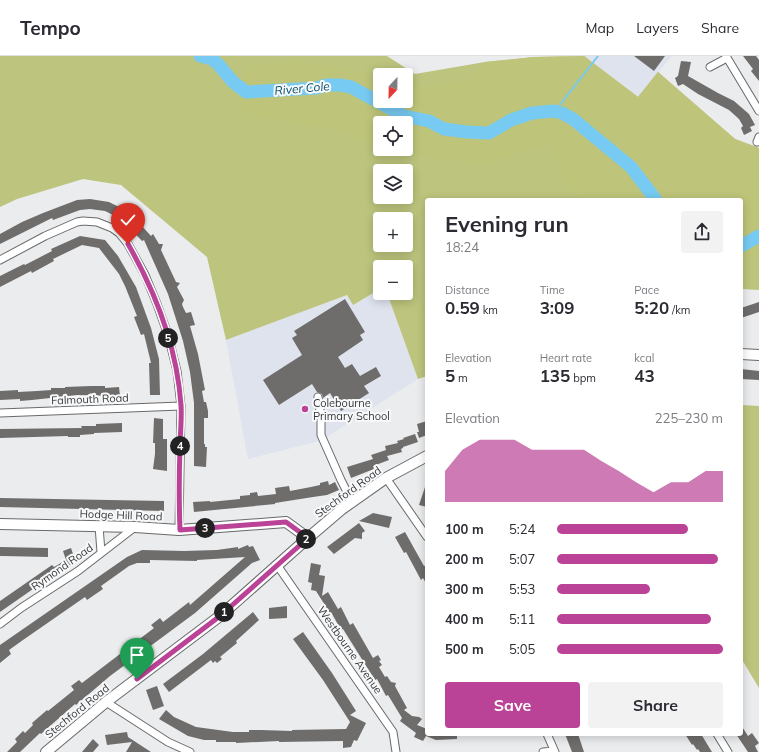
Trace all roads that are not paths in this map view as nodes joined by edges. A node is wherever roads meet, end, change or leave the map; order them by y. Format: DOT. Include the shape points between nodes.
graph roads {
  1 [pos="727,57"];
  2 [pos="710,67"];
  3 [pos="759,110"];
  4 [pos="0,260"];
  5 [pos="743,354"];
  6 [pos="759,355"];
  7 [pos="318,397"];
  8 [pos="181,406"];
  9 [pos="0,413"];
  10 [pos="425,457"];
  11 [pos="386,478"];
  12 [pos="352,502"];
  13 [pos="0,524"];
  14 [pos="99,526"];
  15 [pos="135,527"];
  16 [pos="180,530"];
  17 [pos="425,534"];
  18 [pos="308,538"];
  19 [pos="102,552"];
  20 [pos="277,565"];
  21 [pos="0,624"];
  22 [pos="106,702"];
  23 [pos="548,736"];
  24 [pos="718,736"];
  25 [pos="46,752"];
  26 [pos="190,752"];
  27 [pos="396,752"];
  28 [pos="542,752"];
  29 [pos="555,752"];
  30 [pos="728,752"];
  1 -- 2 [label="street"];
  1 -- 3 [label="street"];
  4 -- 8 [label="street" via="77,222 97,222 119,233 145,275 157,304 177,371"];
  5 -- 6 [label="main road"];
  7 -- 12 [label="street" via="321,435"];
  8 -- 9 [label="street, Falmouth Road"];
  8 -- 16 [label="street"];
  10 -- 11 [label="main road, Stechford Road"];
  11 -- 12 [label="main road, Stechford Road"];
  11 -- 17 [label="street"];
  12 -- 18 [label="main road, Stechford Road"];
  13 -- 14 [label="main road, Hodge Hill Road"];
  14 -- 15 [label="main road, Hodge Hill Road"];
  14 -- 19 [label="street"];
  15 -- 16 [label="main road, Hodge Hill Road"];
  15 -- 19 [label="street, Rymond Road"];
  16 -- 18 [label="main road, Hodge Hill Road" via="286,522"];
  18 -- 20 [label="main road, Stechford Road"];
  19 -- 21 [label="street, Rymond Road"];
  20 -- 22 [label="main road, Stechford Road" via="220,616"];
  20 -- 27 [label="street, Westbourne Avenue" via="393,732"];
  22 -- 25 [label="main road, Stechford Road"];
  22 -- 26 [label="street" via="168,742"];
  23 -- 29 [label="street"];
  24 -- 30 [label="street"];
  28 -- 29 [label="street"];
}
